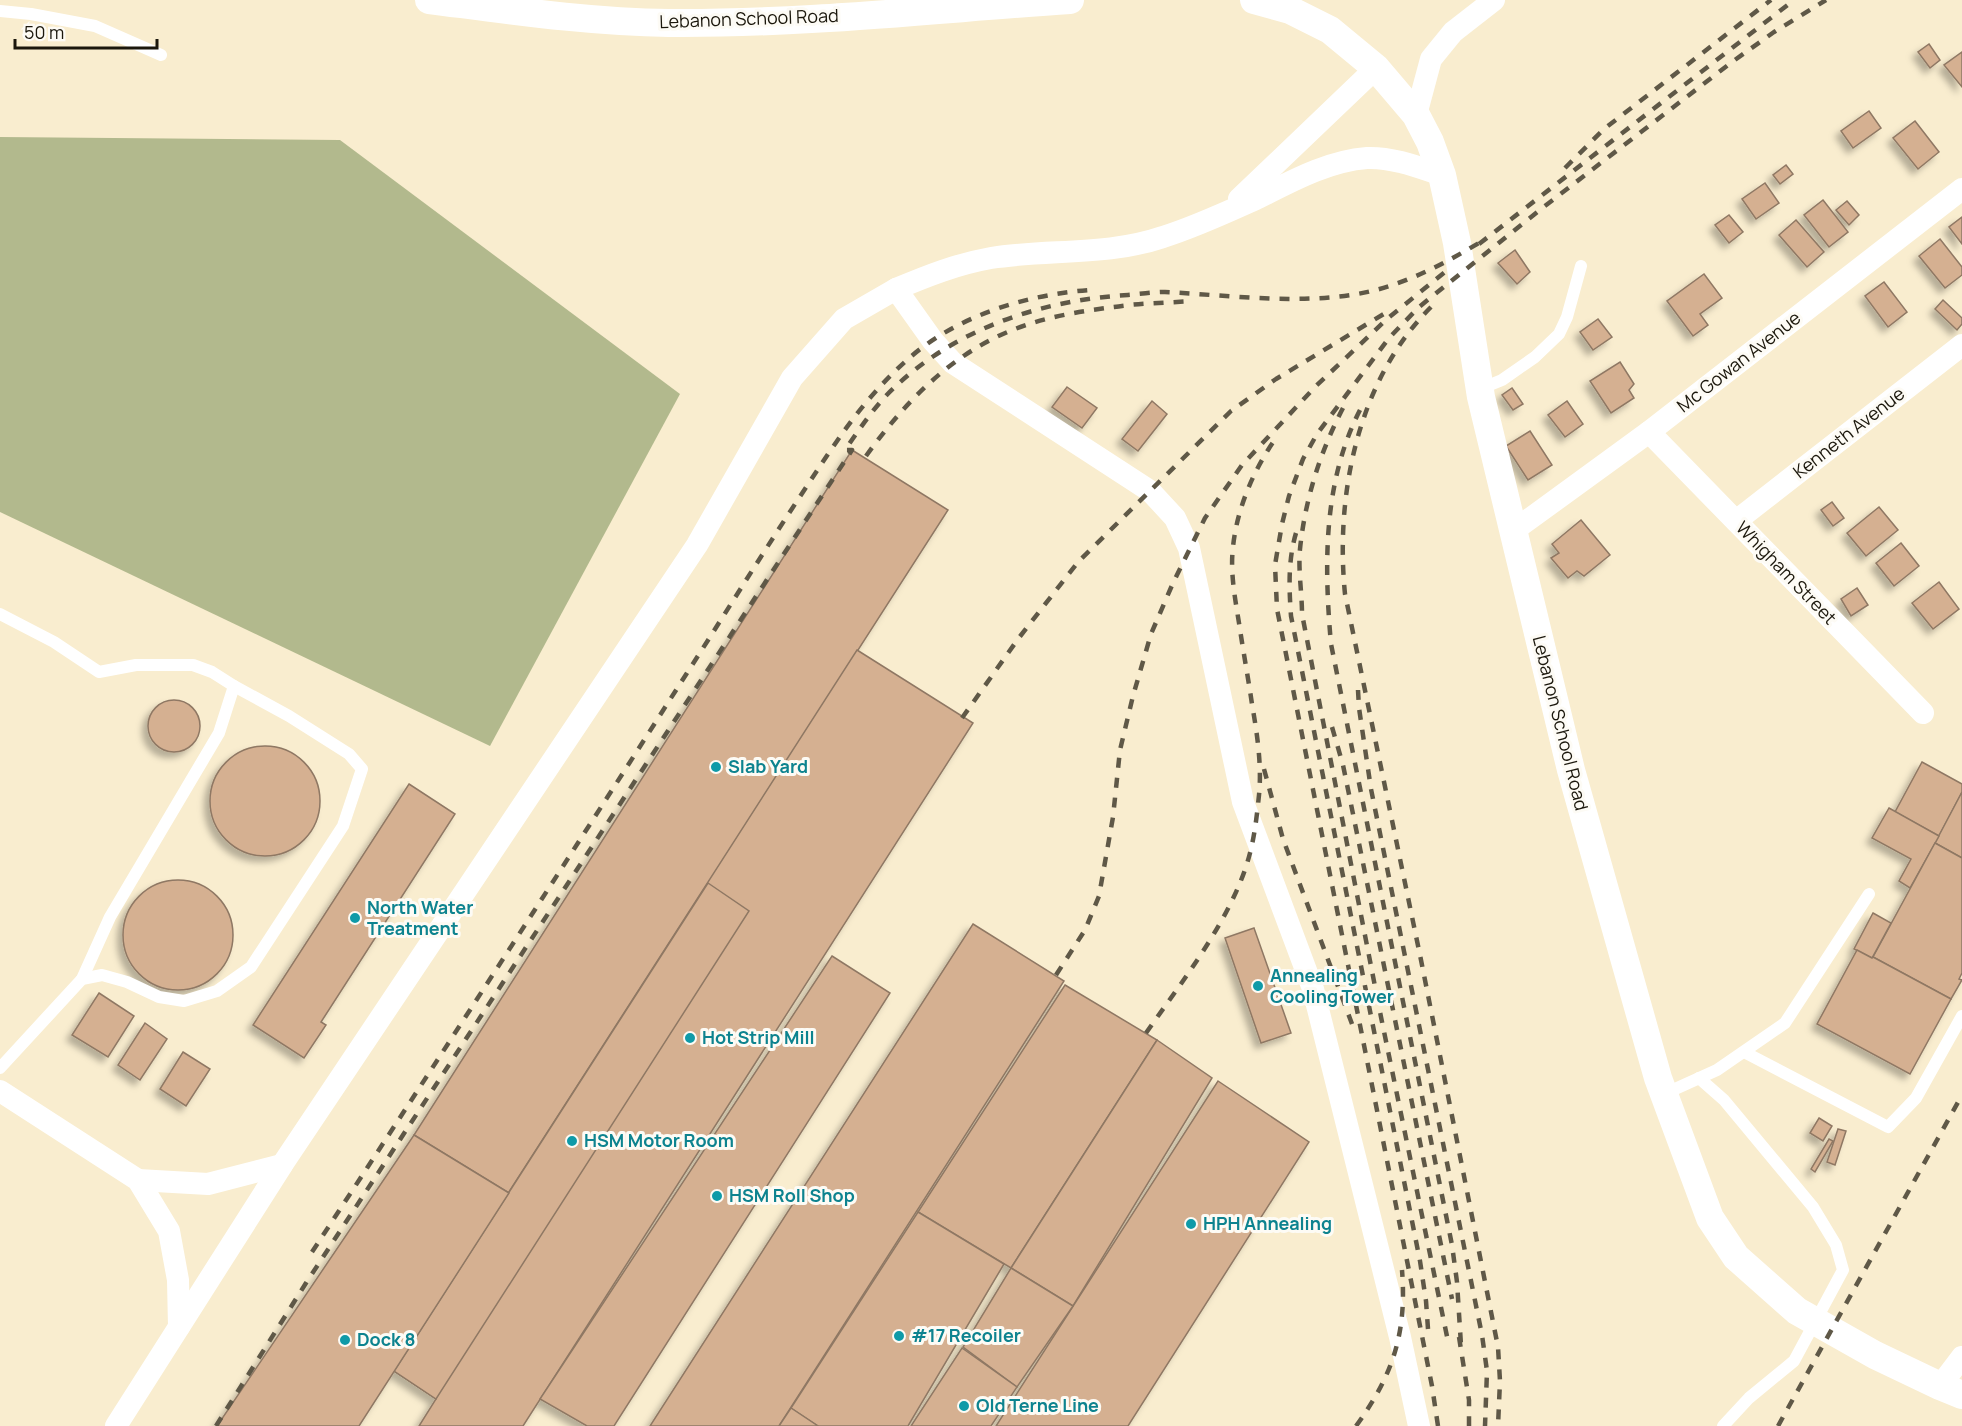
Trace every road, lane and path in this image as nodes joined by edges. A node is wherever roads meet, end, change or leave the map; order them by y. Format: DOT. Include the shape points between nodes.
graph roads {
  1 [pos="429,0"];
  2 [pos="1070,0"];
  3 [pos="1254,0"];
  4 [pos="1494,0"];
  5 [pos="0,11"];
  6 [pos="162,55"];
  7 [pos="1376,68"];
  8 [pos="1416,115"];
  9 [pos="1442,174"];
  10 [pos="1962,189"];
  11 [pos="1222,214"];
  12 [pos="1581,266"];
  13 [pos="896,290"];
  14 [pos="1962,345"];
  15 [pos="1480,389"];
  16 [pos="1649,432"];
  17 [pos="1736,521"];
  18 [pos="1513,531"];
  19 [pos="0,614"];
  20 [pos="234,686"];
  21 [pos="1923,713"];
  22 [pos="1869,894"];
  23 [pos="82,979"];
  24 [pos="1962,1016"];
  25 [pos="1744,1052"];
  26 [pos="0,1068"];
  27 [pos="1700,1078"];
  28 [pos="0,1091"];
  29 [pos="1664,1094"];
  30 [pos="282,1165"];
  31 [pos="138,1180"];
  32 [pos="179,1327"];
  33 [pos="1962,1357"];
  34 [pos="1951,1390"];
  35 [pos="116,1426"];
  36 [pos="1419,1426"];
  37 [pos="1723,1426"];
  1 -- 2 [label="street, Lebanon School Road" via="546,15 668,23 790,20"];
  3 -- 7 [label="street, Lebanon School Road" via="1290,10 1330,30"];
  4 -- 8 [label="street" via="1453,32 1431,58"];
  5 -- 6 [label="lane" via="95,26"];
  7 -- 8 [label="street, Lebanon School Road"];
  7 -- 11 [label="street"];
  8 -- 9 [label="street, Lebanon School Road"];
  9 -- 11 [label="street" via="1403,162 1367,158 1332,165"];
  9 -- 15 [label="street, Lebanon School Road"];
  10 -- 16 [label="street, Mc Gowan Avenue"];
  11 -- 13 [label="street" via="1137,245 992,258 947,268"];
  12 -- 15 [label="lane" via="1559,334 1502,380"];
  13 -- 30 [label="street" via="844,319 792,378 697,546"];
  13 -- 36 [label="street" via="953,363 1150,491 1175,518 1189,548 1243,802 1314,989"];
  14 -- 17 [label="street, Kenneth Avenue"];
  15 -- 18 [label="street, Lebanon School Road"];
  16 -- 17 [label="street, Whigham Street"];
  16 -- 18 [label="street, Mc Gowan Avenue"];
  17 -- 21 [label="street, Whigham Street"];
  18 -- 29 [label="street, Lebanon School Road" via="1571,770"];
  19 -- 20 [label="lane" via="54,642 99,672 136,665 193,665"];
  20 -- 23 [label="lane" via="219,733 110,917"];
  20 -- 23 [label="lane" via="349,754 362,769 343,826 252,968 217,991 183,1001 159,997 126,981 102,975"];
  22 -- 25 [label="lane" via="1785,1023"];
  23 -- 26 [label="lane"];
  24 -- 25 [label="lane" via="1916,1098 1888,1128"];
  25 -- 27 [label="lane"];
  27 -- 29 [label="lane"];
  27 -- 37 [label="lane" via="1724,1100 1813,1207 1836,1245 1843,1270 1794,1361 1749,1398"];
  28 -- 31 [label="street"];
  29 -- 34 [label="street, Lebanon School Road" via="1710,1218 1736,1257 1797,1311 1875,1355"];
  30 -- 31 [label="street" via="208,1184"];
  30 -- 32 [label="street"];
  31 -- 32 [label="street" via="169,1231 178,1280"];
  32 -- 35 [label="street"];
  33 -- 34 [label="street"];
}
